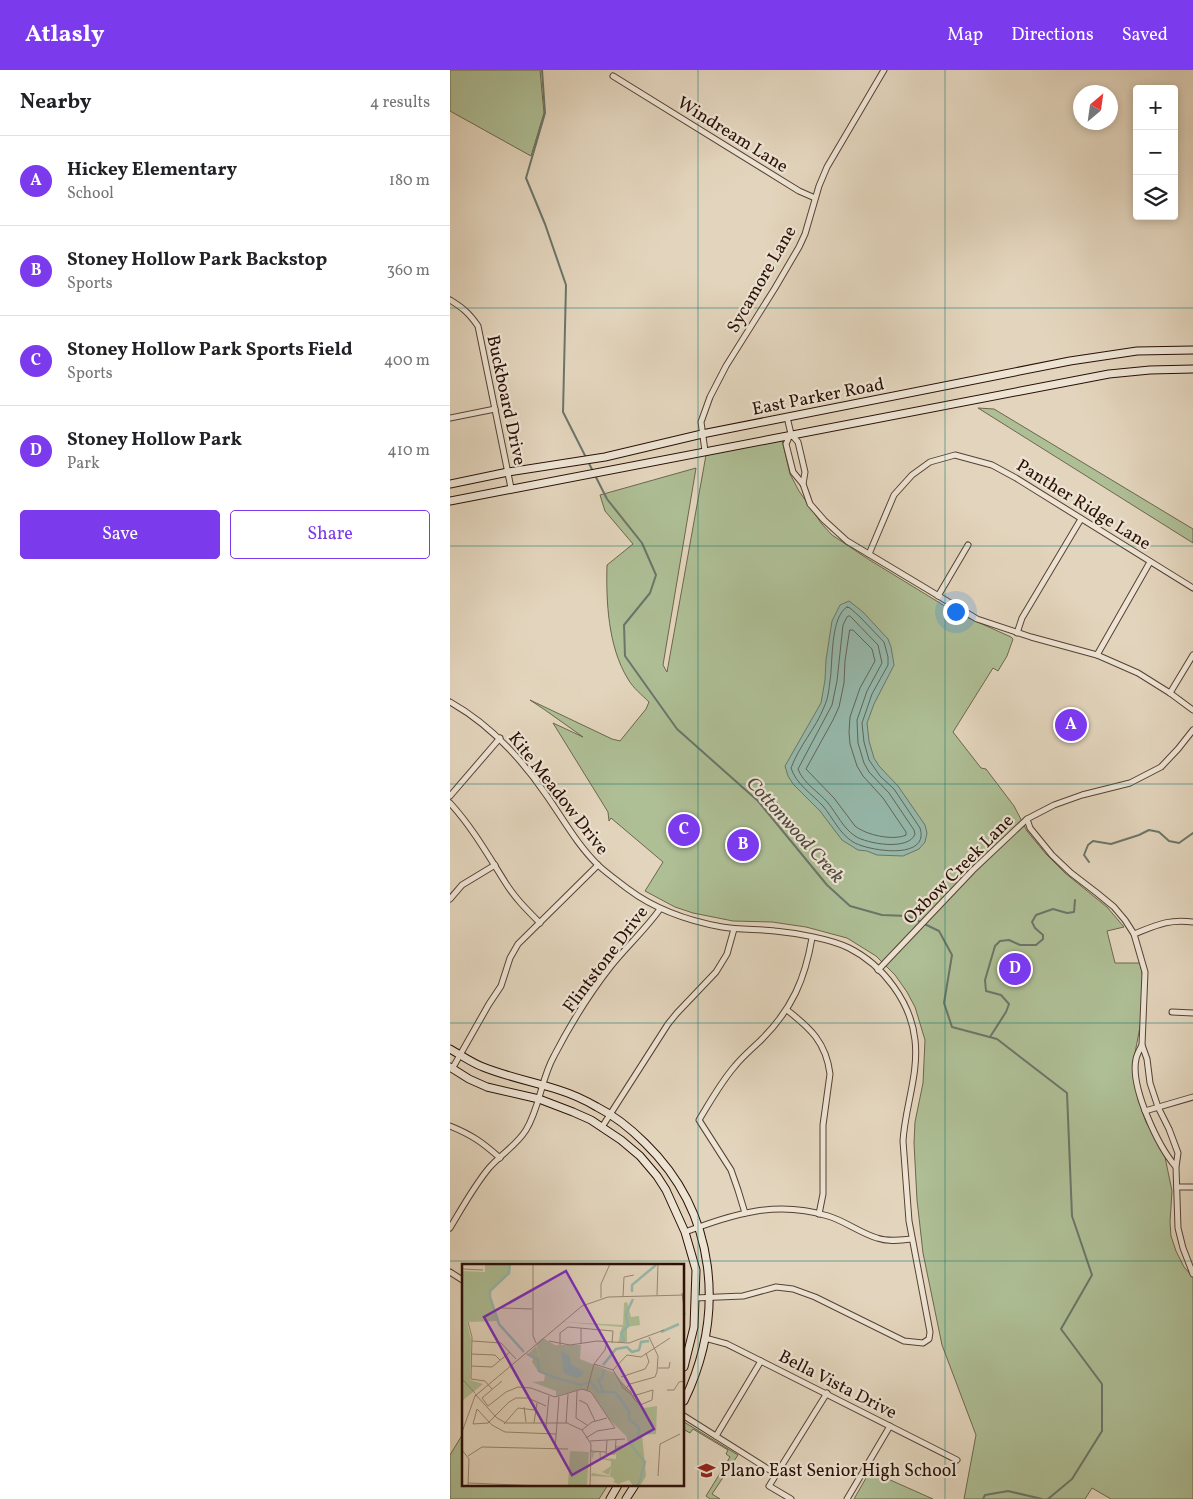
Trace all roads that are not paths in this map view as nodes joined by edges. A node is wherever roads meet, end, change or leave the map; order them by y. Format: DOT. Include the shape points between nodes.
graph roads {
  1 [pos="884,70"];
  2 [pos="613,76"];
  3 [pos="815,198"];
  4 [pos="450,300"];
  5 [pos="1193,350"];
  6 [pos="1193,369"];
  7 [pos="495,409"];
  8 [pos="787,417"];
  9 [pos="450,418"];
  10 [pos="702,434"];
  11 [pos="791,434"];
  12 [pos="705,451"];
  13 [pos="508,472"];
  14 [pos="450,484"];
  15 [pos="803,484"];
  16 [pos="511,488"];
  17 [pos="450,501"];
  18 [pos="1081,519"];
  19 [pos="968,545"];
  20 [pos="870,554"];
  21 [pos="1150,562"];
  22 [pos="1193,588"];
  23 [pos="938,596"];
  24 [pos="1017,633"];
  25 [pos="1098,655"];
  26 [pos="1193,655"];
  27 [pos="1170,693"];
  28 [pos="450,702"];
  29 [pos="1193,710"];
  30 [pos="1193,730"];
  31 [pos="500,738"];
  32 [pos="450,796"];
  33 [pos="450,803"];
  34 [pos="1027,819"];
  35 [pos="496,865"];
  36 [pos="598,865"];
  37 [pos="450,898"];
  38 [pos="660,908"];
  39 [pos="1193,922"];
  40 [pos="540,923"];
  41 [pos="734,929"];
  42 [pos="1134,934"];
  43 [pos="812,938"];
  44 [pos="878,970"];
  45 [pos="787,1010"];
  46 [pos="1172,1012"];
  47 [pos="1193,1013"];
  48 [pos="1142,1045"];
  49 [pos="450,1049"];
  50 [pos="460,1055"];
  51 [pos="451,1068"];
  52 [pos="541,1085"];
  53 [pos="1193,1096"];
  54 [pos="539,1099"];
  55 [pos="1158,1107"];
  56 [pos="1145,1111"];
  57 [pos="609,1114"];
  58 [pos="450,1126"];
  59 [pos="602,1127"];
  60 [pos="500,1158"];
  61 [pos="1176,1167"];
  62 [pos="1177,1187"];
  63 [pos="1193,1187"];
  64 [pos="745,1213"];
  65 [pos="819,1214"];
  66 [pos="699,1227"];
  67 [pos="450,1228"];
  68 [pos="686,1232"];
  69 [pos="912,1239"];
  70 [pos="450,1272"];
  71 [pos="1193,1274"];
  72 [pos="462,1280"];
  73 [pos="695,1298"];
  74 [pos="709,1298"];
  75 [pos="705,1338"];
  76 [pos="761,1361"];
  77 [pos="685,1363"];
  78 [pos="827,1393"];
  79 [pos="685,1400"];
  80 [pos="685,1417"];
  81 [pos="890,1426"];
  82 [pos="716,1436"];
  83 [pos="957,1460"];
  84 [pos="776,1474"];
  85 [pos="617,1486"];
  86 [pos="634,1486"];
  87 [pos="610,1499"];
  88 [pos="626,1499"];
  89 [pos="791,1499"];
  90 [pos="847,1499"];
  1 -- 3 [label="street, Sycamore Lane" via="832,157"];
  2 -- 3 [label="street, Windream Lane"];
  3 -- 10 [label="street, Sycamore Lane" via="799,247 714,389 701,419"];
  4 -- 7 [label="street, Buckboard Drive" via="464,308 478,326"];
  5 -- 8 [label="main road, East Parker Road" via="1110,354"];
  6 -- 11 [label="main road, East Parker Road" via="1116,373"];
  7 -- 9 [label="street"];
  7 -- 13 [label="street, Buckboard Drive"];
  8 -- 10 [label="main road, East Parker Road"];
  8 -- 11 [label="street"];
  10 -- 12 [label="street, Sycamore Lane"];
  10 -- 13 [label="main road, East Parker Road" via="605,457"];
  11 -- 12 [label="main road, East Parker Road"];
  11 -- 15 [label="street" via="798,442 805,472"];
  11 -- 15 [label="street" via="786,444 793,472"];
  12 -- 16 [label="main road, East Parker Road"];
  13 -- 14 [label="main road, East Parker Road"];
  13 -- 16 [label="street, Buckboard Drive"];
  15 -- 20 [label="street" via="810,504 824,520"];
  16 -- 17 [label="main road, East Parker Road"];
  18 -- 20 [label="street, Panther Ridge Lane" via="992,465 955,455 930,462 912,475 894,495"];
  18 -- 21 [label="street, Panther Ridge Lane"];
  18 -- 24 [label="street" via="1022,618"];
  19 -- 23 [label="street"];
  20 -- 23 [label="street"];
  21 -- 22 [label="street, Panther Ridge Lane"];
  21 -- 25 [label="street"];
  23 -- 24 [label="street" via="977,619"];
  24 -- 25 [label="street"];
  25 -- 27 [label="street" via="1138,673"];
  26 -- 27 [label="street"];
  27 -- 29 [label="street"];
  28 -- 31 [label="street, Kite Meadow Drive"];
  30 -- 34 [label="street, Oxbow Creek Lane" via="1161,767 1130,783 1082,795"];
  31 -- 32 [label="street"];
  31 -- 36 [label="street, Kite Meadow Drive" via="533,775 571,832"];
  33 -- 35 [label="street"];
  34 -- 42 [label="street" via="1030,828 1052,855 1114,907"];
  34 -- 44 [label="street, Oxbow Creek Lane" via="973,870"];
  35 -- 37 [label="street" via="462,885"];
  35 -- 40 [label="street" via="505,883"];
  36 -- 38 [label="street, Kite Meadow Drive"];
  36 -- 40 [label="street"];
  38 -- 41 [label="street, Kite Meadow Drive" via="695,921"];
  38 -- 52 [label="street, Flintstone Drive" via="585,1002 553,1056"];
  39 -- 42 [label="street" via="1165,922"];
  40 -- 50 [label="street" via="518,944 501,986"];
  41 -- 43 [label="street, Kite Meadow Drive" via="772,930"];
  41 -- 57 [label="street" via="727,954 716,972 668,1024"];
  42 -- 48 [label="street" via="1145,972"];
  43 -- 44 [label="street, Kite Meadow Drive" via="847,947"];
  43 -- 45 [label="street" via="803,977"];
  44 -- 69 [label="street, Kite Meadow Drive" via="902,999 915,1038 915,1068 903,1141"];
  45 -- 64 [label="street" via="734,1067 699,1120 731,1170"];
  45 -- 65 [label="street" via="819,1040 829,1066 823,1125 823,1194"];
  46 -- 47 [label="street"];
  48 -- 55 [label="street"];
  48 -- 56 [label="street" via="1136,1060 1136,1080"];
  49 -- 50 [label="main road"];
  50 -- 51 [label="street"];
  50 -- 52 [label="main road" via="490,1070"];
  51 -- 54 [label="main road" via="487,1087"];
  52 -- 54 [label="street, Flintstone Drive"];
  52 -- 57 [label="main road" via="579,1098"];
  53 -- 55 [label="street"];
  54 -- 59 [label="main road"];
  54 -- 60 [label="street, Flintstone Drive" via="525,1131"];
  55 -- 56 [label="street"];
  55 -- 61 [label="street" via="1178,1153"];
  56 -- 61 [label="street" via="1167,1157"];
  57 -- 59 [label="street"];
  57 -- 66 [label="main road" via="637,1135 670,1172"];
  58 -- 60 [label="street" via="480,1140"];
  59 -- 68 [label="main road" via="640,1156 657,1176"];
  60 -- 67 [label="street, Flintstone Drive" via="481,1178"];
  61 -- 62 [label="street"];
  62 -- 63 [label="street"];
  62 -- 71 [label="street" via="1178,1228"];
  64 -- 65 [label="street" via="782,1208"];
  64 -- 66 [label="street"];
  65 -- 69 [label="street" via="876,1238"];
  66 -- 68 [label="street"];
  66 -- 74 [label="main road" via="708,1265"];
  68 -- 73 [label="main road" via="696,1270"];
  69 -- 74 [label="street, Kite Meadow Drive" via="930,1332 929,1339 923,1343 904,1341 793,1289 776,1287 743,1296"];
  70 -- 72 [label="street"];
  73 -- 74 [label="street"];
  73 -- 77 [label="main road" via="694,1327"];
  74 -- 75 [label="main road"];
  75 -- 76 [label="street, Bella Vista Drive" via="727,1344"];
  75 -- 79 [label="main road" via="700,1363"];
  76 -- 78 [label="street, Bella Vista Drive"];
  76 -- 82 [label="street"];
  78 -- 81 [label="street, Bella Vista Drive"];
  78 -- 84 [label="street"];
  80 -- 82 [label="street"];
  81 -- 83 [label="street, Bella Vista Drive"];
  81 -- 90 [label="street"];
  82 -- 84 [label="street"];
  84 -- 89 [label="street" via="769,1486"];
  85 -- 87 [label="main road"];
  86 -- 88 [label="main road"];
}
